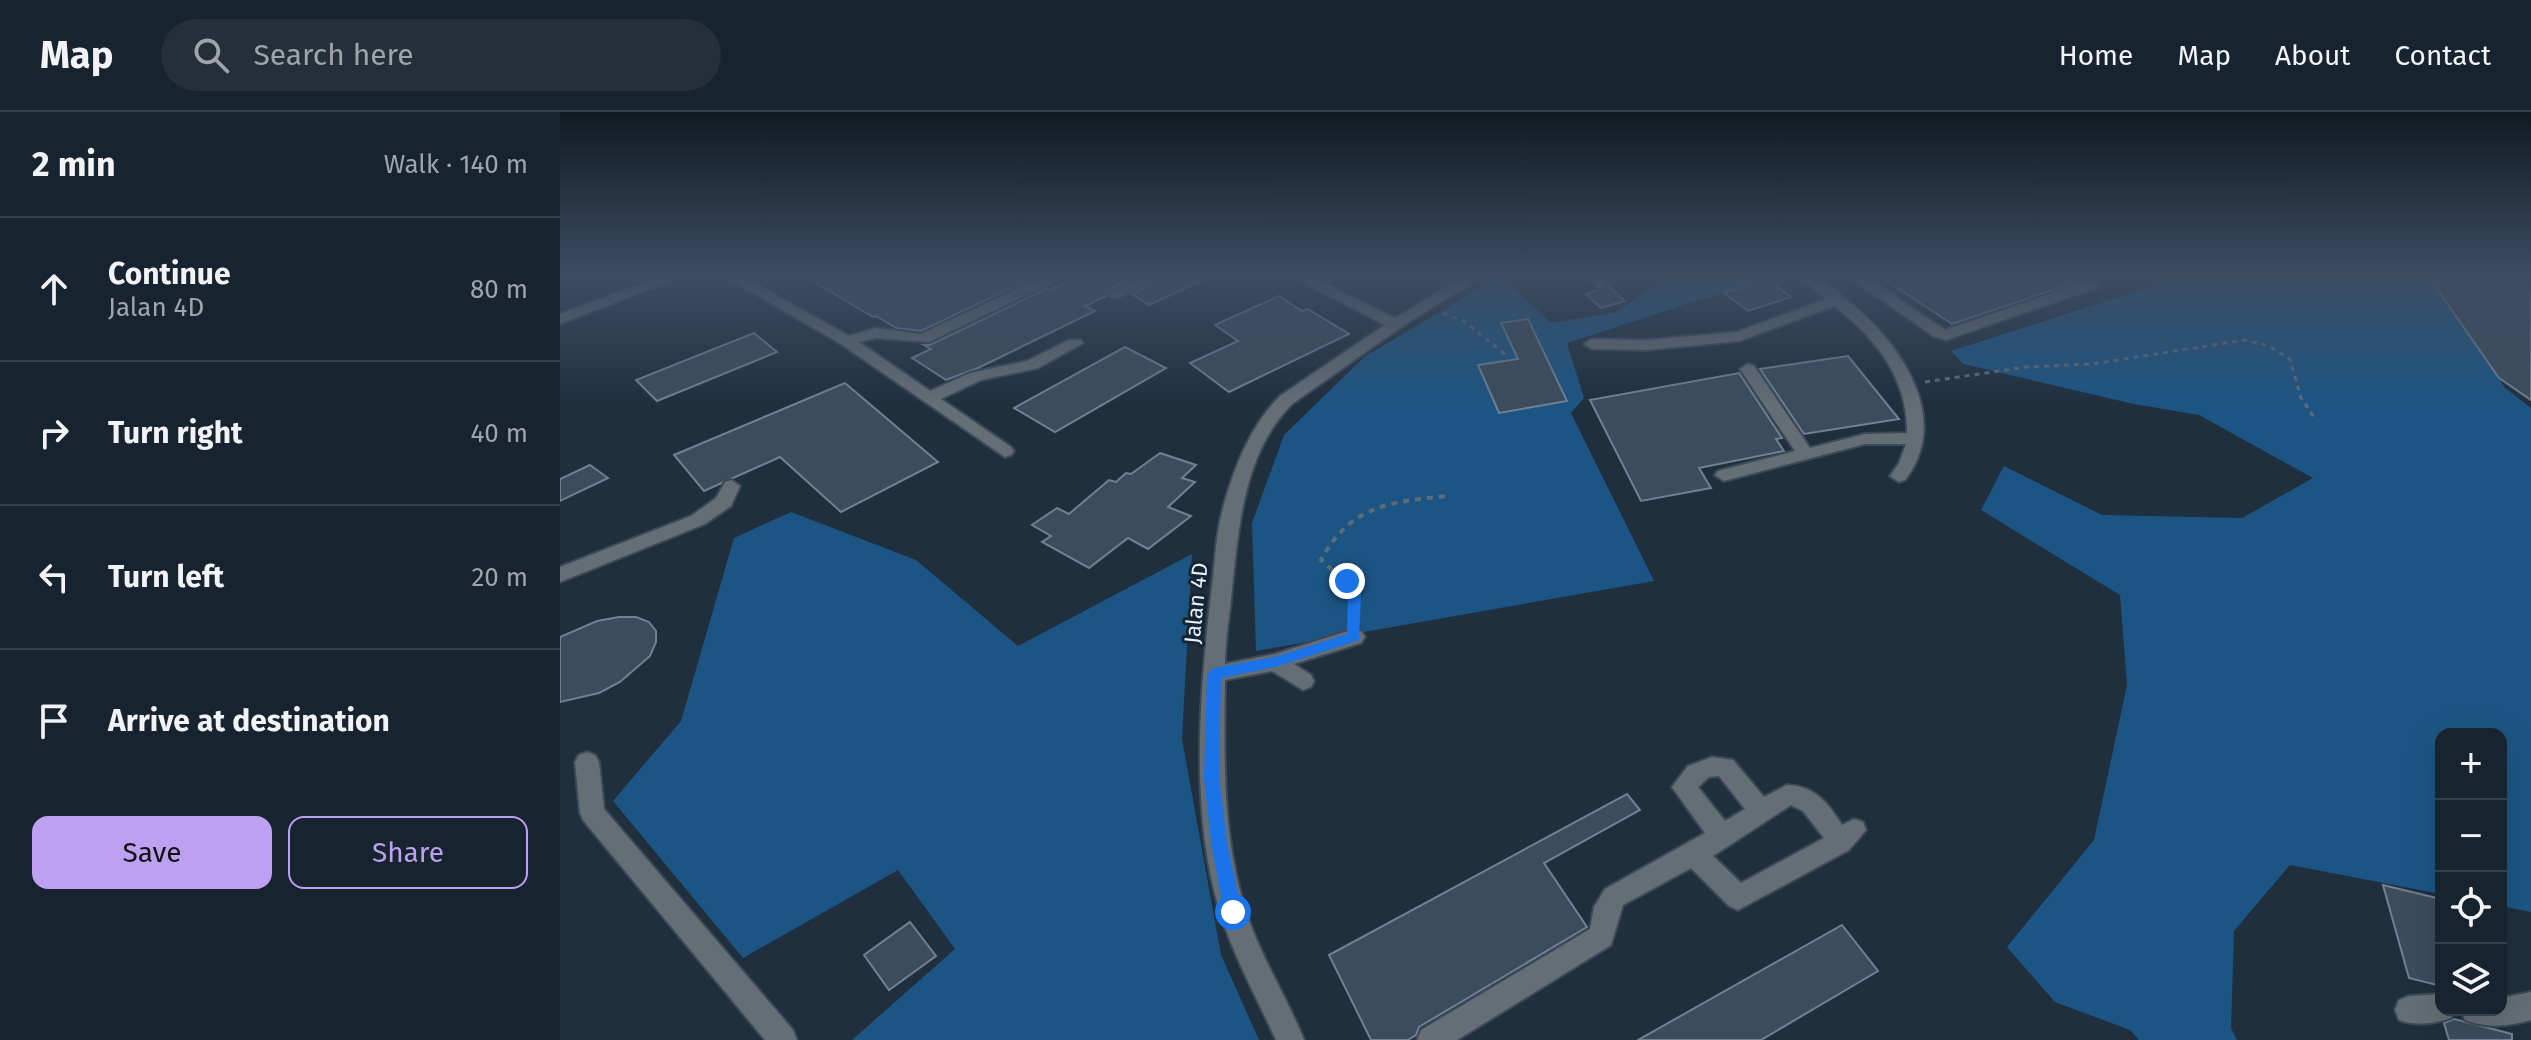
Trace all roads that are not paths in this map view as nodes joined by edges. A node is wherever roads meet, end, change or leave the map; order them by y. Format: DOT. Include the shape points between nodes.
graph roads {
  1 [pos="808,319"];
  2 [pos="964,319"];
  3 [pos="1386,319"];
  4 [pos="1404,319"];
  5 [pos="1784,319"];
  6 [pos="1862,319"];
  7 [pos="1918,319"];
  8 [pos="1992,319"];
  9 [pos="1396,324"];
  10 [pos="847,341"];
  11 [pos="1075,343"];
  12 [pos="1592,344"];
  13 [pos="1748,369"];
  14 [pos="931,397"];
  15 [pos="1917,438"];
  16 [pos="1005,451"];
  17 [pos="1806,455"];
  18 [pos="1724,475"];
  19 [pos="1899,476"];
  20 [pos="731,486"];
  21 [pos="560,575"];
  22 [pos="1354,637"];
  23 [pos="1275,662"];
  24 [pos="1214,674"];
  25 [pos="1303,681"];
  26 [pos="587,762"];
  27 [pos="1761,810"];
  28 [pos="1722,836"];
  29 [pos="1694,854"];
  30 [pos="2531,1006"];
  31 [pos="2435,1008"];
  32 [pos="2409,1010"];
  33 [pos="2507,1012"];
  34 [pos="783,1040"];
  35 [pos="1290,1040"];
  36 [pos="1431,1040"];
  1 -- 10 [label="street"];
  2 -- 10 [label="street" via="923,339 876,333"];
  3 -- 9 [label="street"];
  4 -- 9 [label="street, Jalan 4D"];
  5 -- 12 [label="street" via="1739,336"];
  6 -- 15 [label="street" via="1898,360 1913,402"];
  7 -- 8 [label="street" via="1946,335"];
  9 -- 24 [label="street, Jalan 4D" via="1286,400 1272,414 1247,461 1231,512"];
  10 -- 14 [label="street"];
  11 -- 14 [label="street" via="1032,365 976,376"];
  13 -- 17 [label="street"];
  14 -- 16 [label="street"];
  15 -- 17 [label="street" via="1865,439"];
  15 -- 19 [label="street"];
  17 -- 18 [label="street"];
  20 -- 21 [label="street" via="724,502 698,520"];
  22 -- 23 [label="street"];
  23 -- 24 [label="street"];
  23 -- 25 [label="street"];
  24 -- 35 [label="street, Jalan 4D" via="1212,777 1233,912"];
  26 -- 34 [label="street" via="592,813"];
  27 -- 28 [label="street"];
  27 -- 28 [label="street" via="1725,767 1711,765 1691,775 1684,787"];
  27 -- 29 [label="street" via="1798,794 1847,836 1738,898"];
  28 -- 29 [label="street"];
  29 -- 36 [label="street" via="1614,897 1602,936"];
  30 -- 33 [label="street"];
  31 -- 32 [label="street"];
}
